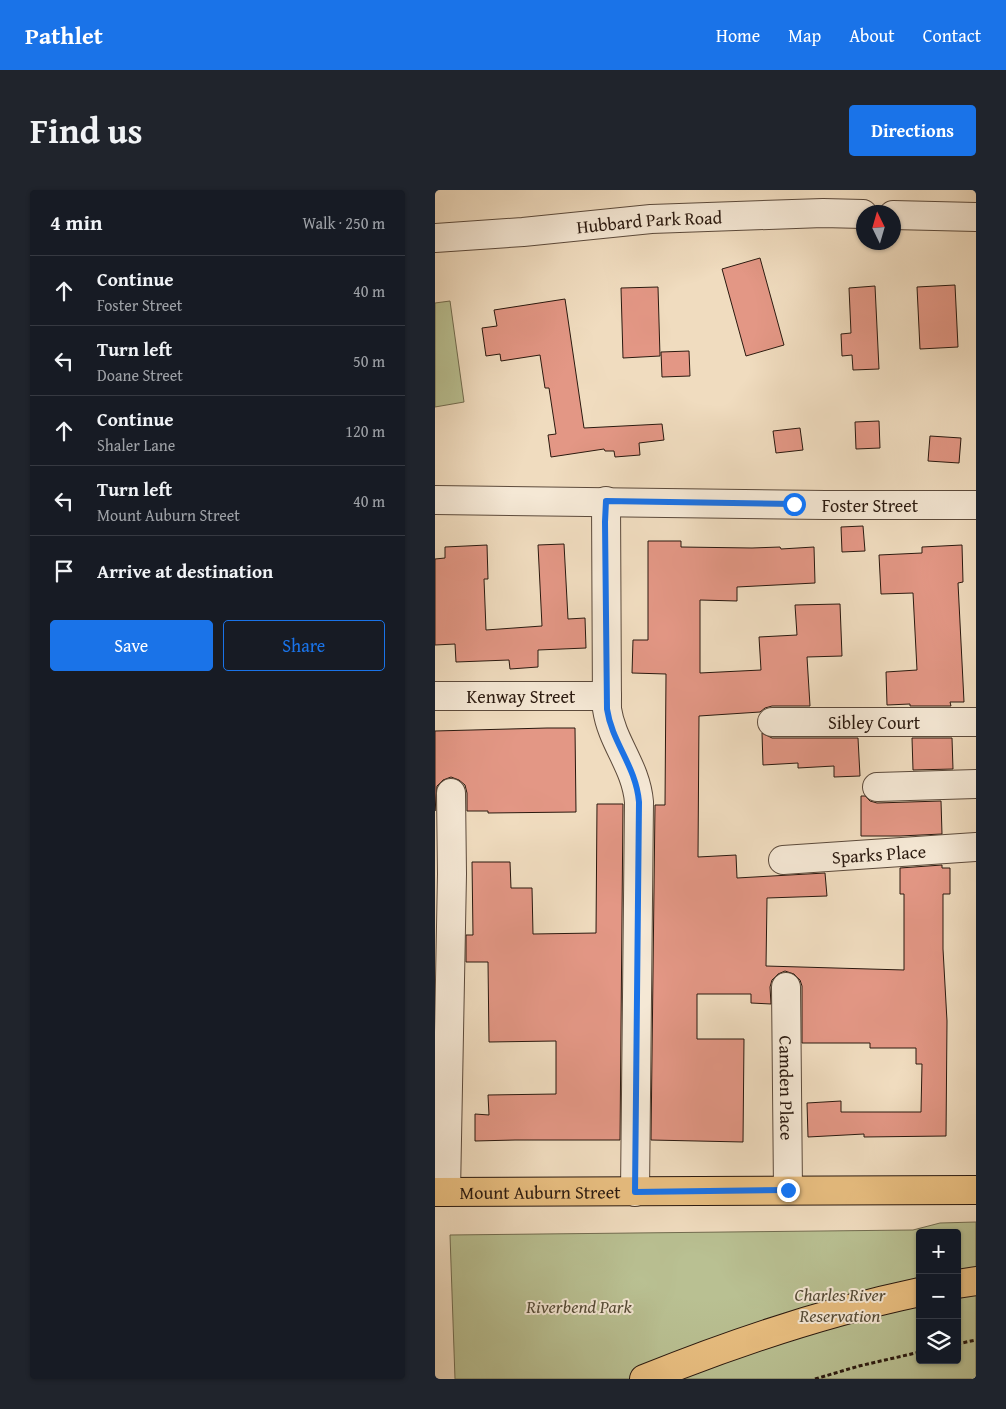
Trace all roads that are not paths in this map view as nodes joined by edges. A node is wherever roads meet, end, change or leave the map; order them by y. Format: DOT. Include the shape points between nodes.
graph roads {
  1 [pos="856,214"];
  2 [pos="901,215"];
  3 [pos="976,217"];
  4 [pos="435,238"];
  5 [pos="435,500"];
  6 [pos="606,501"];
  7 [pos="976,505"];
  8 [pos="435,696"];
  9 [pos="607,696"];
  10 [pos="772,722"];
  11 [pos="976,722"];
  12 [pos="976,784"];
  13 [pos="877,787"];
  14 [pos="451,793"];
  15 [pos="976,847"];
  16 [pos="783,860"];
  17 [pos="786,987"];
  18 [pos="788,1190"];
  19 [pos="976,1190"];
  20 [pos="441,1192"];
  21 [pos="635,1192"];
  22 [pos="976,1280"];
  23 [pos="961,1283"];
  24 [pos="916,1293"];
  25 [pos="644,1379"];
  1 -- 4 [label="street, Hubbard Park Road" via="651,220"];
  2 -- 3 [label="street"];
  5 -- 6 [label="street, Foster Street"];
  6 -- 7 [label="street, Foster Street"];
  6 -- 9 [label="street"];
  8 -- 9 [label="street, Kenway Street"];
  9 -- 21 [label="street" via="609,719 634,776 639,802"];
  10 -- 11 [label="street, Sibley Court"];
  12 -- 13 [label="street"];
  14 -- 20 [label="street" via="452,874"];
  15 -- 16 [label="street, Sparks Place"];
  17 -- 18 [label="street, Camden Place"];
  18 -- 19 [label="main road, Mount Auburn Street"];
  18 -- 21 [label="main road, Mount Auburn Street"];
  20 -- 21 [label="main road, Mount Auburn Street"];
  22 -- 23 [label="main road"];
  24 -- 25 [label="main road" via="809,1320"];
}
